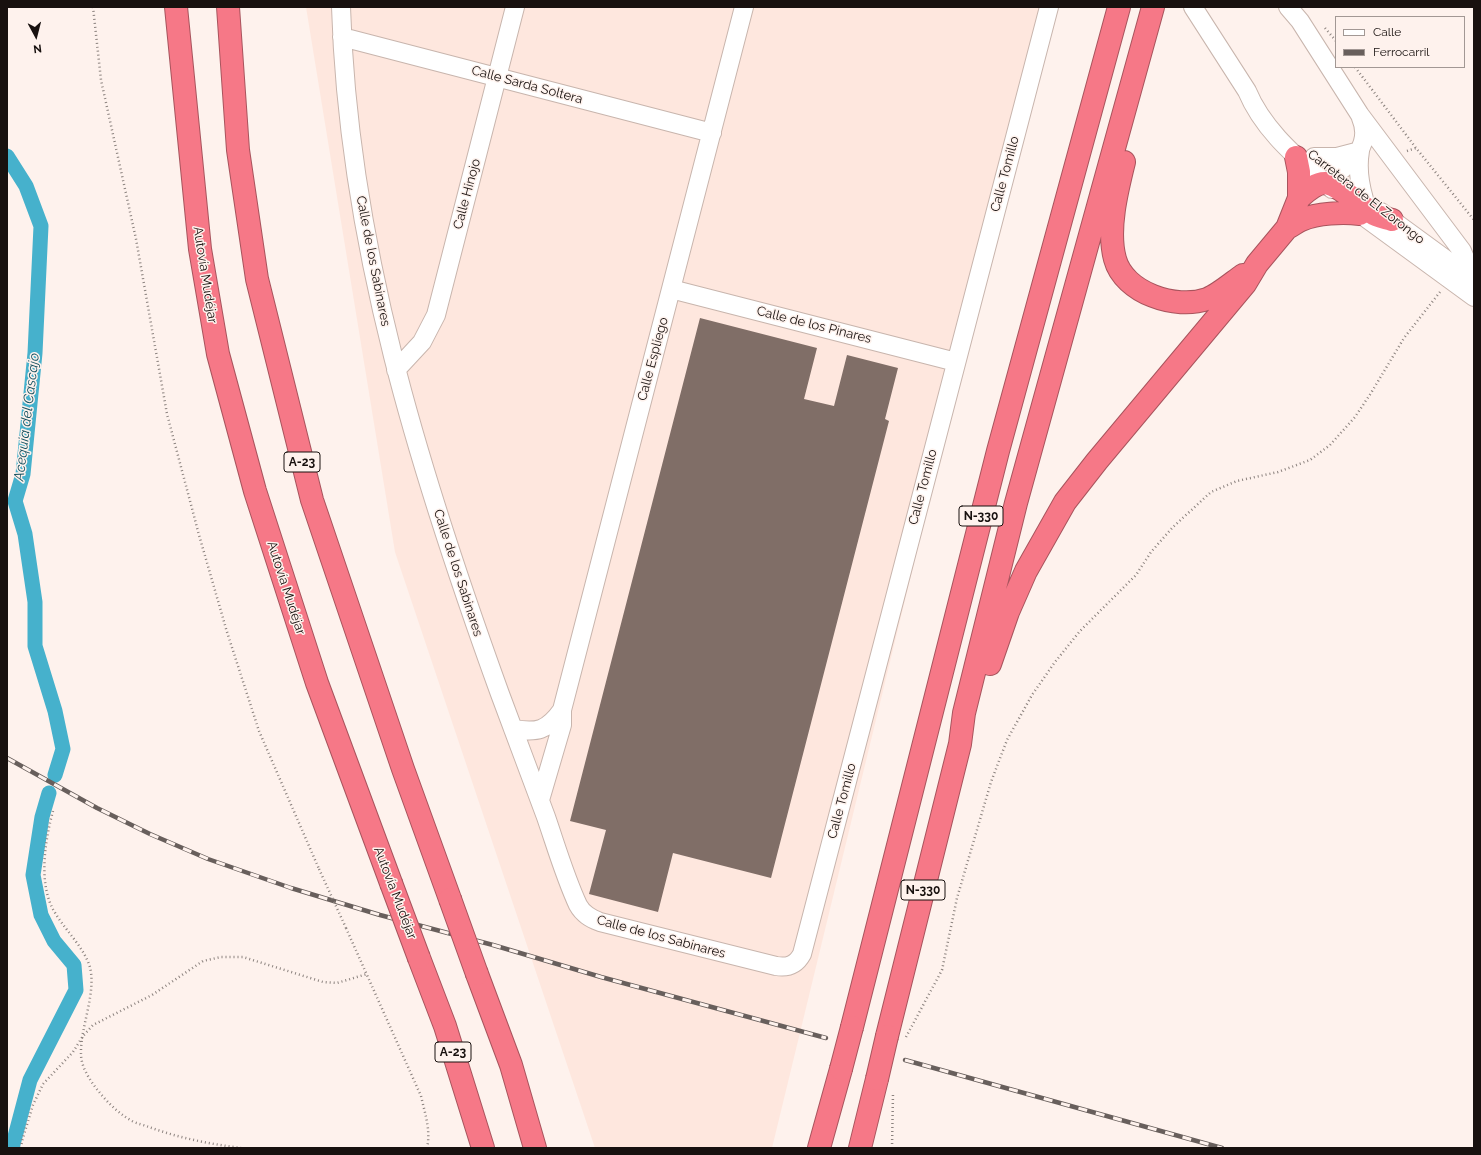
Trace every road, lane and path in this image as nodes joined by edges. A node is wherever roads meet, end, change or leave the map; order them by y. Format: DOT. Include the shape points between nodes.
graph roads {
  1 [pos="93,7"];
  2 [pos="176,7"];
  3 [pos="228,7"];
  4 [pos="341,7"];
  5 [pos="516,7"];
  6 [pos="744,7"];
  7 [pos="1049,7"];
  8 [pos="1104,7"];
  9 [pos="1119,7"];
  10 [pos="1153,7"];
  11 [pos="1294,11"];
  12 [pos="1198,14"];
  13 [pos="342,37"];
  14 [pos="1137,64"];
  15 [pos="1356,68"];
  16 [pos="1101,71"];
  17 [pos="497,77"];
  18 [pos="1360,115"];
  19 [pos="712,133"];
  20 [pos="1360,151"];
  21 [pos="1305,157"];
  22 [pos="1330,179"];
  23 [pos="1299,198"];
  24 [pos="1362,206"];
  25 [pos="1392,220"];
  26 [pos="1474,220"];
  27 [pos="1294,224"];
  28 [pos="1257,264"];
  29 [pos="1450,279"];
  30 [pos="1474,279"];
  31 [pos="672,289"];
  32 [pos="1474,297"];
  33 [pos="956,362"];
  34 [pos="396,370"];
  35 [pos="562,710"];
  36 [pos="513,729"];
  37 [pos="960,744"];
  38 [pos="540,800"];
  39 [pos="53,811"];
  40 [pos="793,965"];
  41 [pos="367,974"];
  42 [pos="82,1036"];
  43 [pos="897,1037"];
  44 [pos="885,1085"];
  45 [pos="22,1148"];
  46 [pos="241,1148"];
  47 [pos="427,1148"];
  48 [pos="483,1148"];
  49 [pos="536,1148"];
  50 [pos="819,1148"];
  51 [pos="860,1148"];
  52 [pos="892,1148"];
  1 -- 41 [label="path, bridge" via="101,80 136,239 167,414 199,535 259,731"];
  2 -- 48 [label="highway, Autovía Mudéjar / A-23, bridge" via="200,249 218,354 254,491 316,683 445,1026"];
  3 -- 49 [label="highway, A-23, bridge" via="238,150 257,278 312,500 403,769 510,1065"];
  4 -- 13 [label="street, Calle de los Sabinares"];
  5 -- 17 [label="street, Calle Hinojo"];
  6 -- 19 [label="street, Calle Espliego"];
  7 -- 33 [label="street, Calle Tomillo"];
  8 -- 16 [label="highway" via="1096,37"];
  9 -- 16 [label="highway, N-330"];
  10 -- 14 [label="highway, N-330"];
  11 -- 18 [label="street"];
  12 -- 21 [label="street, Carretera de El Zorongo" via="1261,116 1273,132"];
  13 -- 17 [label="street, Calle Sarda Soltera"];
  13 -- 34 [label="street, Calle de los Sabinares" via="354,159 374,275"];
  14 -- 28 [label="highway" via="1139,101 1113,218 1112,241 1115,260 1134,285 1146,293 1182,302 1209,298"];
  14 -- 37 [label="highway, N-330" via="1016,503 964,712"];
  15 -- 26 [label="path"];
  16 -- 50 [label="highway, N-330, bridge" via="998,451"];
  17 -- 19 [label="street, Calle Sarda Soltera"];
  17 -- 34 [label="street, Calle Hinojo" via="436,315 422,342"];
  18 -- 20 [label="street" via="1365,140"];
  18 -- 30 [label="street" via="1462,251"];
  19 -- 31 [label="street, Calle Espliego"];
  20 -- 21 [label="street" via="1337,157"];
  20 -- 22 [label="street"];
  20 -- 24 [label="street" via="1358,174"];
  21 -- 22 [label="street, Carretera de El Zorongo"];
  21 -- 23 [label="highway" via="1299,172"];
  22 -- 23 [label="highway" via="1307,190"];
  22 -- 24 [label="street, Carretera de El Zorongo"];
  22 -- 25 [label="highway" via="1373,214"];
  22 -- 27 [label="highway" via="1320,197"];
  23 -- 27 [label="highway"];
  24 -- 25 [label="street, Carretera de El Zorongo"];
  24 -- 27 [label="highway"];
  24 -- 29 [label="street, Carretera de El Zorongo"];
  25 -- 30 [label="street, Carretera de El Zorongo"];
  27 -- 28 [label="highway"];
  28 -- 37 [label="highway" via="1245,284 1065,502 1026,571 1011,605 975,713"];
  29 -- 32 [label="street, Carretera de El Zorongo"];
  29 -- 43 [label="path" via="1404,338 1355,417 1330,445 1304,463 1237,481 1211,492 1173,526 1136,575 1080,631 1055,662 1032,695 1007,740 991,782 957,898 942,970"];
  31 -- 33 [label="street, Calle de los Pinares"];
  31 -- 35 [label="street, Calle Espliego"];
  33 -- 40 [label="street, Calle Tomillo" via="802,954"];
  34 -- 36 [label="street, Calle de los Sabinares" via="446,538"];
  35 -- 36 [label="street, Calle Espliego" via="542,729"];
  35 -- 38 [label="street, Calle Espliego" via="562,726"];
  36 -- 38 [label="street, Calle de los Sabinares"];
  37 -- 43 [label="highway, N-330"];
  38 -- 40 [label="street, Calle de los Sabinares" via="575,898 587,916 600,922 776,966"];
  39 -- 42 [label="path" via="48,831 44,872 48,898 54,911 83,950 90,966 91,985"];
  41 -- 42 [label="path" via="337,983 323,982 242,957 221,957 203,961 152,995 93,1025"];
  41 -- 47 [label="path" via="420,1096 428,1124"];
  42 -- 45 [label="path" via="73,1052 43,1084 33,1104"];
  42 -- 46 [label="path" via="80,1055 85,1073 115,1109 134,1122 159,1131"];
  43 -- 44 [label="highway, N-330, bridge"];
  44 -- 51 [label="highway, N-330"];
  44 -- 52 [label="path"];
}
